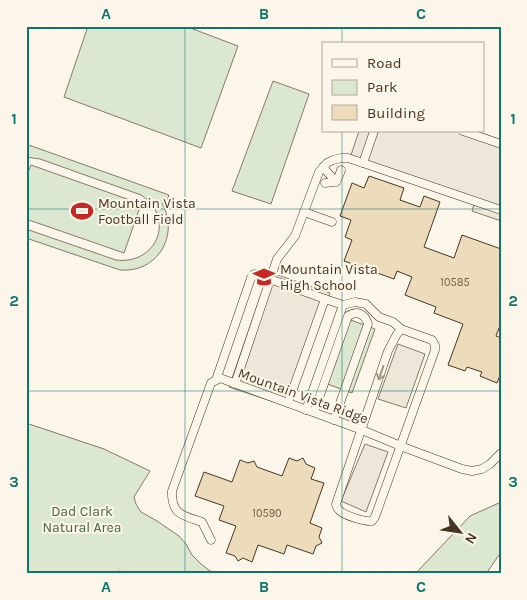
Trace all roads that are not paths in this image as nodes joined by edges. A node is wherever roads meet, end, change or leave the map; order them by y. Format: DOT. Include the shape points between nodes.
graph roads {
  1 [pos="374,132"];
  2 [pos="466,132"];
  3 [pos="501,144"];
  4 [pos="363,163"];
  5 [pos="323,167"];
  6 [pos="341,170"];
  7 [pos="336,182"];
  8 [pos="325,183"];
  9 [pos="501,210"];
  10 [pos="304,212"];
  11 [pos="332,222"];
  12 [pos="269,279"];
  13 [pos="325,299"];
  14 [pos="343,305"];
  15 [pos="401,329"];
  16 [pos="216,380"];
  17 [pos="235,384"];
  18 [pos="288,403"];
  19 [pos="310,411"];
  20 [pos="334,420"];
  21 [pos="362,430"];
  22 [pos="401,446"];
  23 [pos="501,453"];
  24 [pos="210,540"];
  1 -- 4 [label="lane"];
  2 -- 3 [label="lane"];
  4 -- 5 [label="lane" via="341,158"];
  4 -- 9 [label="lane"];
  5 -- 7 [label="lane"];
  5 -- 10 [label="lane"];
  6 -- 7 [label="lane"];
  7 -- 8 [label="lane"];
  10 -- 11 [label="lane"];
  10 -- 12 [label="lane" via="295,236 277,259"];
  12 -- 13 [label="lane"];
  12 -- 16 [label="lane" via="256,274 251,278"];
  12 -- 17 [label="lane"];
  13 -- 14 [label="lane"];
  13 -- 18 [label="lane"];
  14 -- 15 [label="lane" via="366,304 379,317"];
  14 -- 19 [label="lane"];
  15 -- 21 [label="lane, one-way" via="388,351"];
  15 -- 22 [label="lane" via="432,340 435,350"];
  16 -- 17 [label="lane, Mountain Vista Ridge" via="220,378"];
  16 -- 24 [label="lane, Mountain Vista Ridge" via="208,390 172,491 177,512 202,522"];
  17 -- 18 [label="lane, Mountain Vista Ridge"];
  18 -- 19 [label="lane, Mountain Vista Ridge"];
  19 -- 20 [label="lane, Mountain Vista Ridge"];
  19 -- 20 [label="lane" via="348,316 360,313 368,324"];
  20 -- 21 [label="lane, Mountain Vista Ridge"];
  21 -- 22 [label="lane, Mountain Vista Ridge"];
  21 -- 22 [label="lane" via="336,504 342,513 372,521"];
  22 -- 23 [label="lane, Mountain Vista Ridge" via="472,471 482,469"];
}
